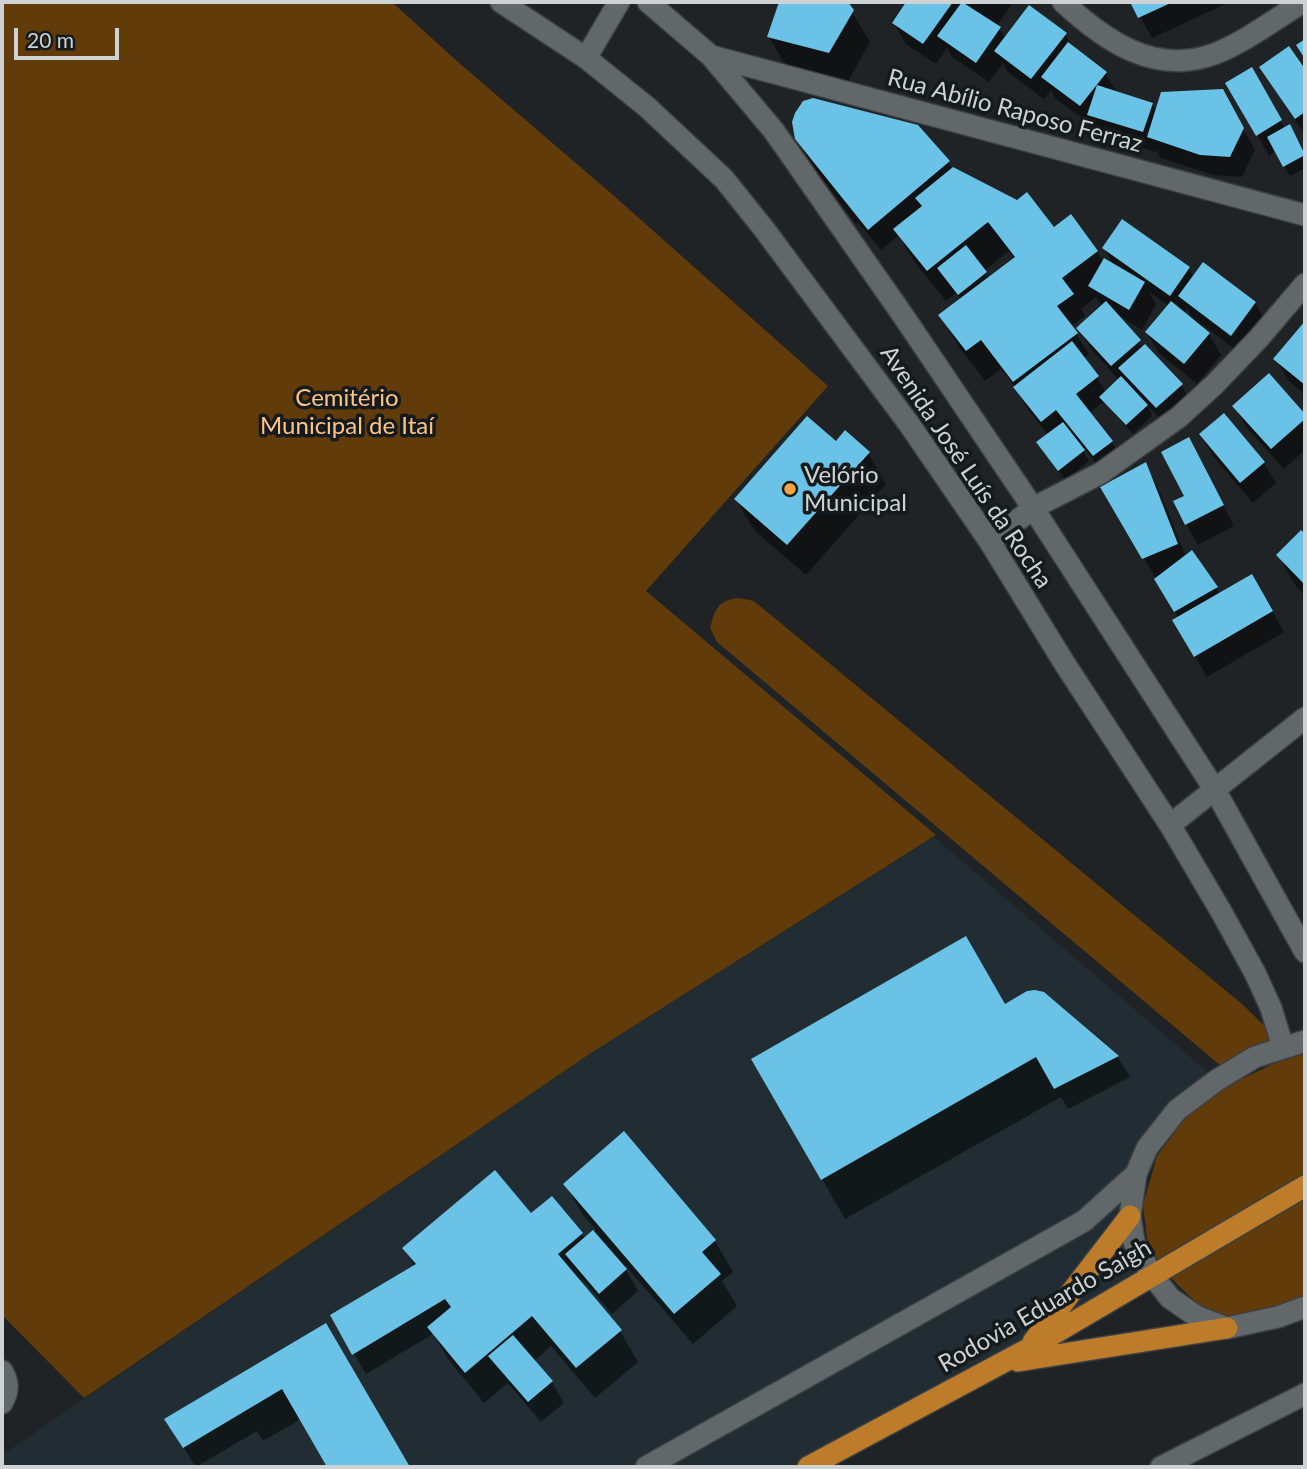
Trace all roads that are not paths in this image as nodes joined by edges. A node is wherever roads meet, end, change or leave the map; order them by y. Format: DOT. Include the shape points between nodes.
graph roads {
  1 [pos="501,2"];
  2 [pos="619,2"];
  3 [pos="648,2"];
  4 [pos="1063,2"];
  5 [pos="1303,2"];
  6 [pos="711,56"];
  7 [pos="586,58"];
  8 [pos="1305,215"];
  9 [pos="1305,284"];
  10 [pos="1033,509"];
  11 [pos="990,542"];
  12 [pos="1305,719"];
  13 [pos="1215,790"];
  14 [pos="1170,825"];
  15 [pos="1305,952"];
  16 [pos="1305,1041"];
  17 [pos="1283,1047"];
  18 [pos="1136,1174"];
  19 [pos="1305,1186"];
  20 [pos="1130,1216"];
  21 [pos="1152,1275"];
  22 [pos="1305,1307"];
  23 [pos="1227,1328"];
  24 [pos="1028,1349"];
  25 [pos="1002,1363"];
  26 [pos="5,1376"];
  27 [pos="1305,1394"];
  28 [pos="2,1403"];
  29 [pos="646,1467"];
  30 [pos="808,1467"];
  31 [pos="1161,1467"];
  1 -- 7 [label="street, Avenida José Luís da Rocha"];
  2 -- 7 [label="street"];
  3 -- 6 [label="street, Avenida José Luís da Rocha"];
  4 -- 5 [label="street" via="1089,26 1128,50 1150,57 1192,60 1229,47"];
  6 -- 8 [label="street, Rua Abílio Raposo Ferraz"];
  6 -- 10 [label="street, Avenida José Luís da Rocha" via="774,131"];
  7 -- 11 [label="street, Avenida José Luís da Rocha" via="724,179 909,424"];
  9 -- 10 [label="street" via="1179,417 1101,473"];
  10 -- 11 [label="street"];
  10 -- 13 [label="street, Avenida José Luís da Rocha"];
  11 -- 14 [label="street, Avenida José Luís da Rocha"];
  12 -- 13 [label="street"];
  13 -- 14 [label="street"];
  13 -- 15 [label="street, Avenida José Luís da Rocha"];
  14 -- 17 [label="street, Avenida José Luís da Rocha" via="1255,973"];
  16 -- 17 [label="street"];
  17 -- 18 [label="street" via="1255,1056 1177,1110 1147,1148"];
  18 -- 20 [label="street"];
  18 -- 29 [label="street" via="1084,1220"];
  19 -- 21 [label="highway, Rodovia Eduardo Saigh"];
  20 -- 21 [label="street" via="1134,1242"];
  20 -- 24 [label="highway"];
  21 -- 23 [label="street" via="1170,1298 1196,1316"];
  21 -- 24 [label="highway, Rodovia Eduardo Saigh"];
  22 -- 23 [label="street"];
  23 -- 25 [label="highway"];
  24 -- 25 [label="highway, Rodovia Eduardo Saigh"];
  25 -- 30 [label="highway, Rodovia Eduardo Saigh"];
  26 -- 28 [label="street"];
  27 -- 31 [label="street"];
}
